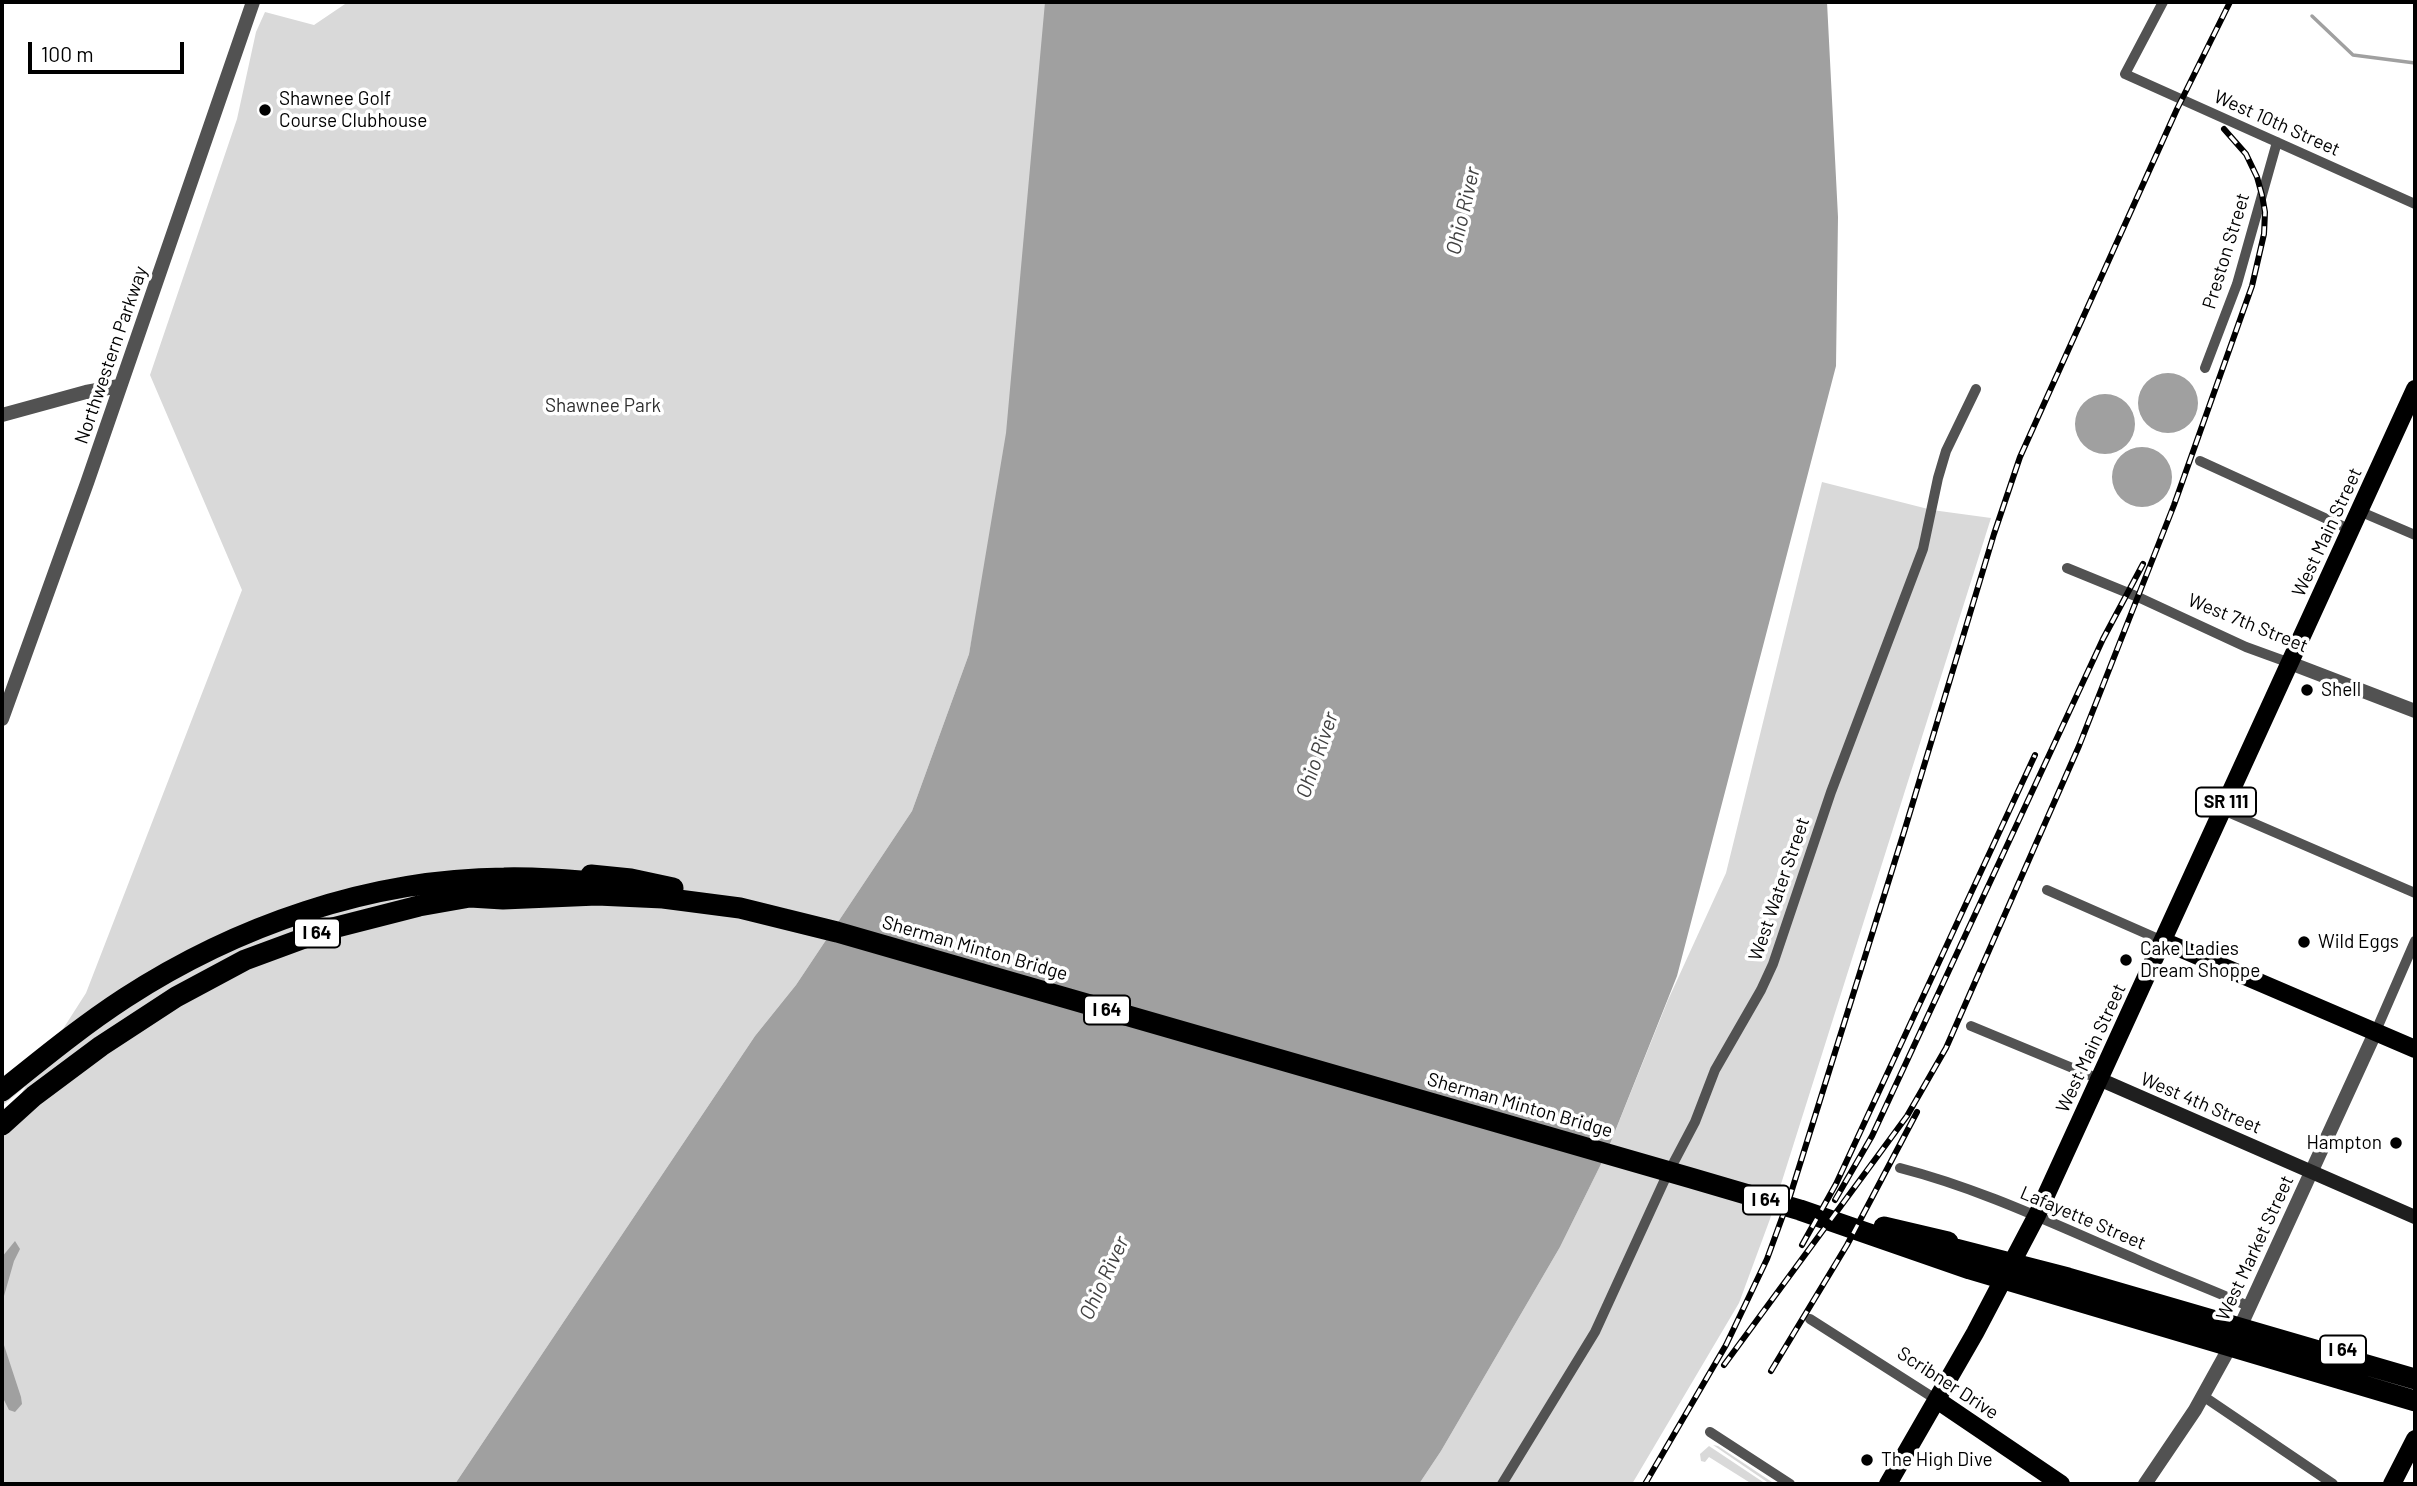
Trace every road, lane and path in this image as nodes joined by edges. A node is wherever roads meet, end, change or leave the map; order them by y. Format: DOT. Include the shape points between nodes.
graph roads {
  1 [pos="253,2"];
  2 [pos="2163,2"];
  3 [pos="2277,142"];
  4 [pos="2415,204"];
  5 [pos="2204,368"];
  6 [pos="119,386"];
  7 [pos="1976,389"];
  8 [pos="2415,389"];
  9 [pos="2,415"];
  10 [pos="2200,461"];
  11 [pos="2359,511"];
  12 [pos="2351,530"];
  13 [pos="2415,535"];
  14 [pos="2067,568"];
  15 [pos="2290,663"];
  16 [pos="2415,710"];
  17 [pos="2,719"];
  18 [pos="2222,810"];
  19 [pos="2047,890"];
  20 [pos="2415,894"];
  21 [pos="2163,941"];
  22 [pos="2415,941"];
  23 [pos="99,1013"];
  24 [pos="1971,1026"];
  25 [pos="2375,1033"];
  26 [pos="2415,1049"];
  27 [pos="2099,1080"];
  28 [pos="2,1083"];
  29 [pos="2,1091"];
  30 [pos="2,1125"];
  31 [pos="1900,1168"];
  32 [pos="2311,1172"];
  33 [pos="2037,1215"];
  34 [pos="2415,1217"];
  35 [pos="2066,1282"];
  36 [pos="2250,1307"];
  37 [pos="1810,1319"];
  38 [pos="2412,1374"];
  39 [pos="2203,1396"];
  40 [pos="2406,1399"];
  41 [pos="1937,1400"];
  42 [pos="1710,1432"];
  43 [pos="2415,1439"];
  44 [pos="1502,1484"];
  45 [pos="1790,1484"];
  46 [pos="1888,1484"];
  47 [pos="2061,1484"];
  48 [pos="2144,1484"];
  49 [pos="2333,1484"];
  50 [pos="2392,1484"];
  1 -- 6 [label="street, Northwestern Parkway"];
  2 -- 3 [label="street, West 10th Street" via="2125,74"];
  3 -- 4 [label="street, West 10th Street"];
  3 -- 5 [label="street, Preston Street" via="2237,284"];
  6 -- 9 [label="street"];
  6 -- 17 [label="street, Northwestern Parkway"];
  7 -- 44 [label="street, West Water Street" via="1946,452 1923,549 1831,792 1773,964 1715,1070 1595,1332"];
  8 -- 11 [label="main road, West Main Street / SR 111"];
  10 -- 12 [label="street"];
  11 -- 12 [label="main road, West Main Street / SR 111"];
  11 -- 13 [label="street"];
  12 -- 15 [label="main road, West Main Street / SR 111"];
  14 -- 15 [label="street, West 7th Street"];
  15 -- 16 [label="street, West 7th Street"];
  15 -- 18 [label="main road, West Main Street / SR 111"];
  18 -- 20 [label="street"];
  18 -- 21 [label="main road, West Main Street / SR 111"];
  19 -- 21 [label="street"];
  21 -- 25 [label="main road"];
  21 -- 27 [label="main road, West Main Street / SR 111"];
  22 -- 25 [label="street, West Market Street"];
  23 -- 28 [label="highway, I 64"];
  23 -- 29 [label="highway"];
  23 -- 35 [label="highway" via="251,931 357,898 502,877 620,884 705,900 1684,1179"];
  23 -- 35 [label="highway, Sherman Minton Bridge / I 64" via="171,962 228,934 347,894 466,874 554,872 631,879 831,929 1800,1209 1938,1239"];
  24 -- 27 [label="street, West 4th Street"];
  25 -- 26 [label="main road"];
  25 -- 32 [label="street, West Market Street"];
  27 -- 32 [label="main road, West 4th Street"];
  27 -- 33 [label="main road, West Main Street / SR 111"];
  30 -- 35 [label="highway, Sherman Minton Bridge / I 64" via="100,1046 176,997 245,960 329,929 470,897 663,898 740,908 837,932 1764,1199 1945,1261"];
  31 -- 33 [label="street, Lafayette Street"];
  32 -- 34 [label="main road, West 4th Street"];
  32 -- 36 [label="street, West Market Street"];
  33 -- 36 [label="street, Lafayette Street"];
  33 -- 41 [label="main road, West Main Street / SR 111"];
  35 -- 38 [label="highway, I 64" via="2179,1306"];
  35 -- 40 [label="highway, I 64" via="2177,1332"];
  36 -- 39 [label="street, West Market Street"];
  37 -- 41 [label="street, Scribner Drive"];
  39 -- 48 [label="street, West Market Street"];
  39 -- 49 [label="street"];
  41 -- 46 [label="main road, West Main Street / SR 111"];
  41 -- 47 [label="main road, Scribner Drive"];
  42 -- 45 [label="street"];
  43 -- 50 [label="main road"];
}
